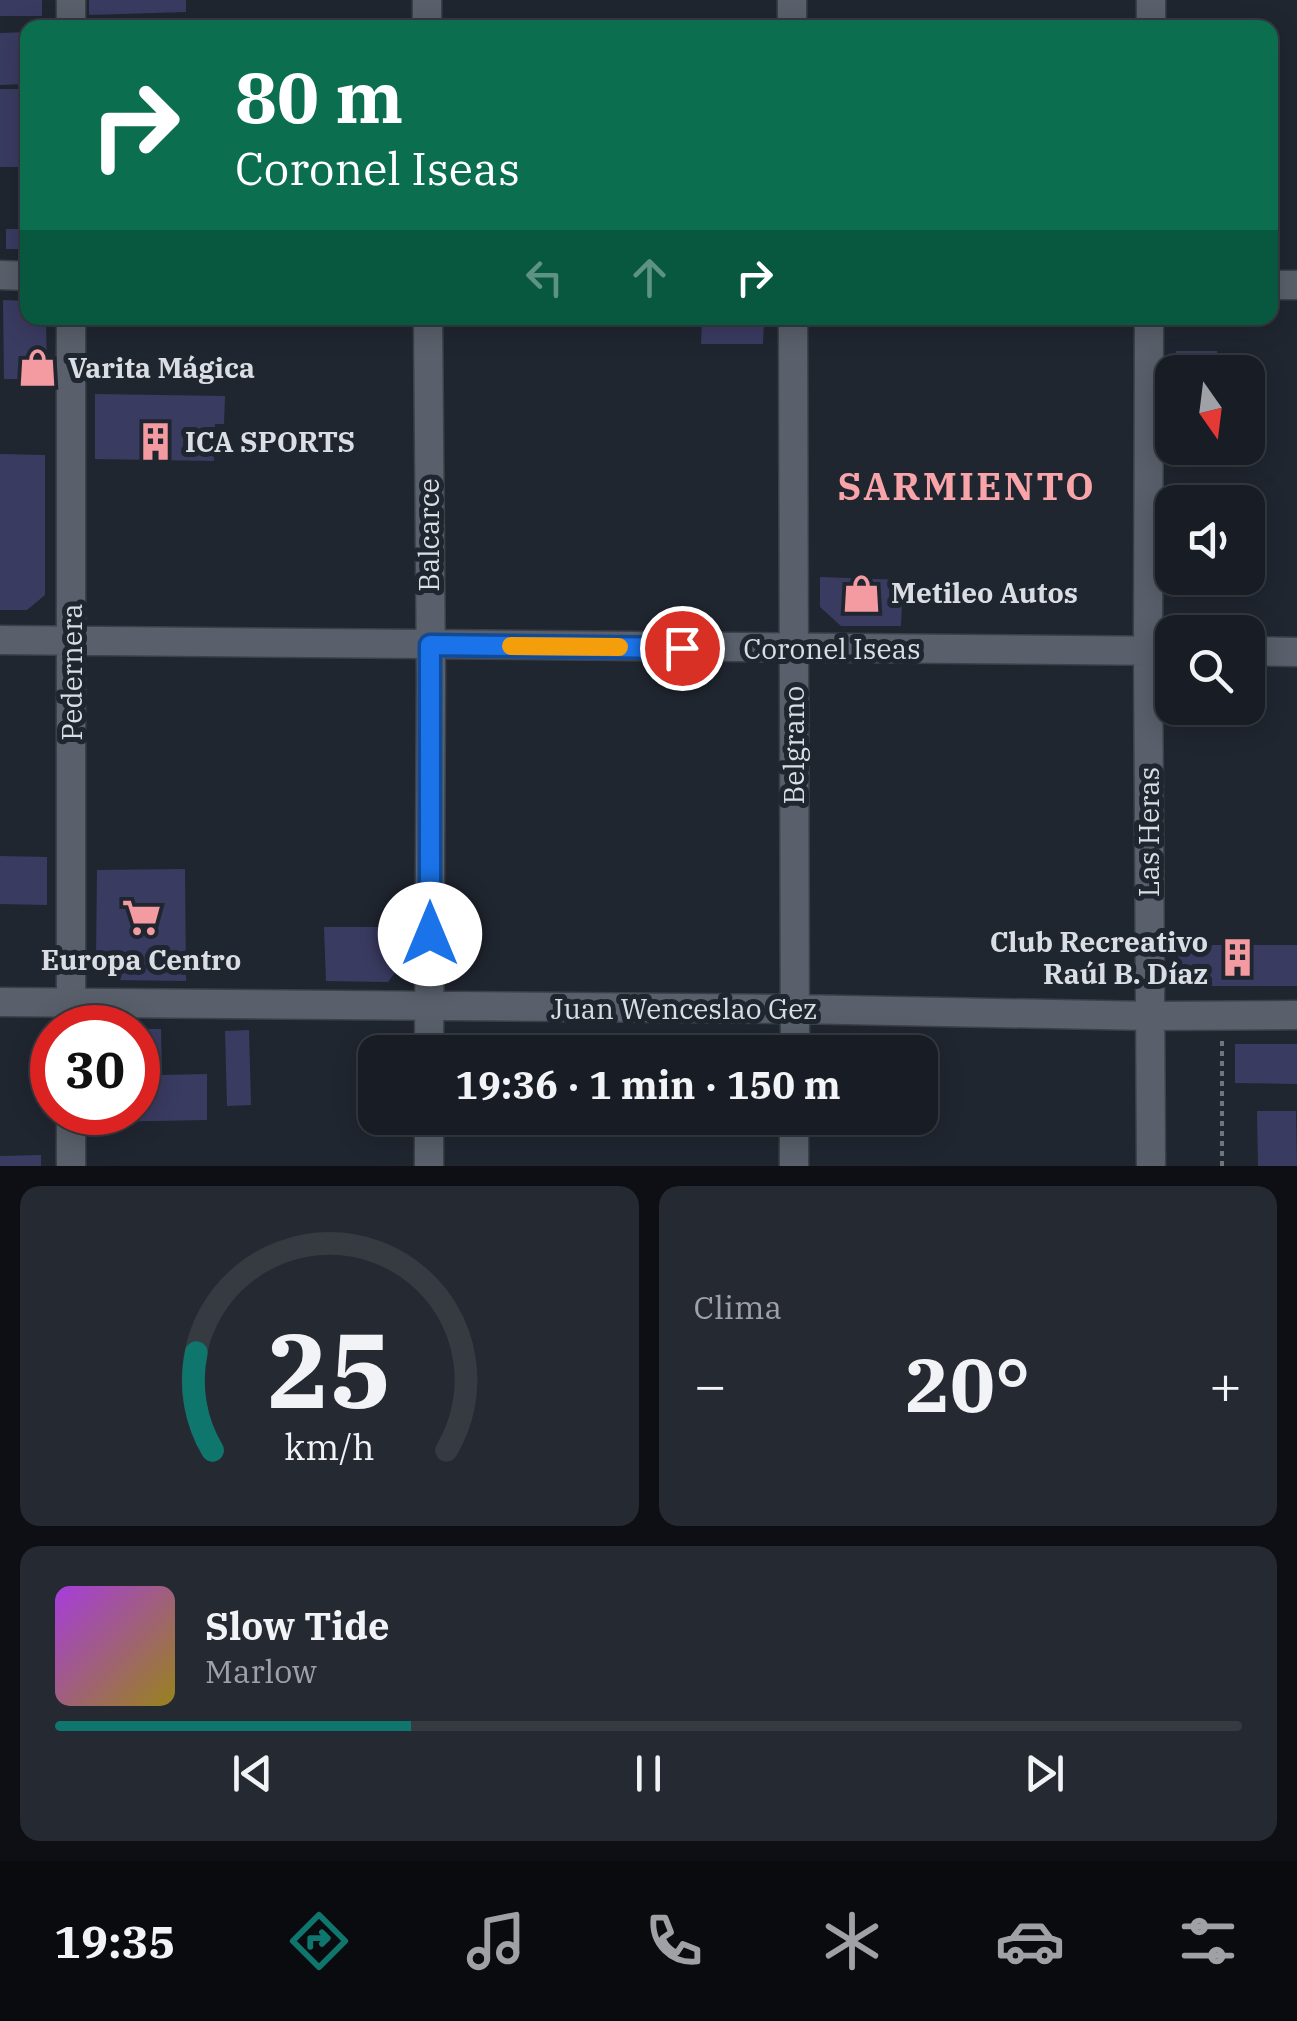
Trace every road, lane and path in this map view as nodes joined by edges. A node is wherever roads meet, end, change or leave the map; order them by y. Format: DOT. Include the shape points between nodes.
graph roads {
  1 [pos="71,325"];
  2 [pos="428,325"];
  3 [pos="793,325"];
  4 [pos="1149,325"];
  5 [pos="1159,615"];
  6 [pos="0,640"];
  7 [pos="72,642"];
  8 [pos="430,645"];
  9 [pos="794,648"];
  10 [pos="1155,651"];
  11 [pos="1265,652"];
  12 [pos="1297,652"];
  13 [pos="1158,725"];
  14 [pos="0,1002"];
  15 [pos="71,1005"];
  16 [pos="30,1007"];
  17 [pos="430,1007"];
  18 [pos="795,1010"];
  19 [pos="160,1013"];
  20 [pos="1150,1016"];
  21 [pos="1297,1016"];
  22 [pos="429,1035"];
  23 [pos="795,1035"];
  24 [pos="1222,1036"];
  25 [pos="71,1135"];
  26 [pos="429,1135"];
  27 [pos="794,1135"];
  28 [pos="71,1166"];
  29 [pos="429,1166"];
  30 [pos="794,1166"];
  31 [pos="1151,1166"];
  32 [pos="1222,1166"];
  1 -- 7 [label="street, Pedernera"];
  2 -- 8 [label="street, Balcarce"];
  3 -- 9 [label="street, Belgrano"];
  4 -- 5 [label="street, Las Heras"];
  6 -- 7 [label="street, Coronel Iseas"];
  7 -- 8 [label="street, Coronel Iseas"];
  7 -- 15 [label="street, Pedernera"];
  8 -- 9 [label="street, Coronel Iseas"];
  8 -- 17 [label="street, Balcarce"];
  9 -- 10 [label="street, Coronel Iseas"];
  9 -- 18 [label="street, Belgrano"];
  11 -- 12 [label="street"];
  13 -- 20 [label="street, Las Heras"];
  14 -- 16 [label="street, Juan Wenceslao Gez"];
  17 -- 18 [label="street, Juan Wenceslao Gez"];
  17 -- 19 [label="street, Juan Wenceslao Gez"];
  17 -- 22 [label="street, Balcarce"];
  18 -- 20 [label="street, Juan Wenceslao Gez"];
  18 -- 23 [label="street, Belgrano"];
  20 -- 21 [label="street, Juan Wenceslao Gez"];
  20 -- 31 [label="street, Las Heras"];
  24 -- 32 [label="path"];
  25 -- 28 [label="street"];
  26 -- 29 [label="street"];
  27 -- 30 [label="street"];
}
